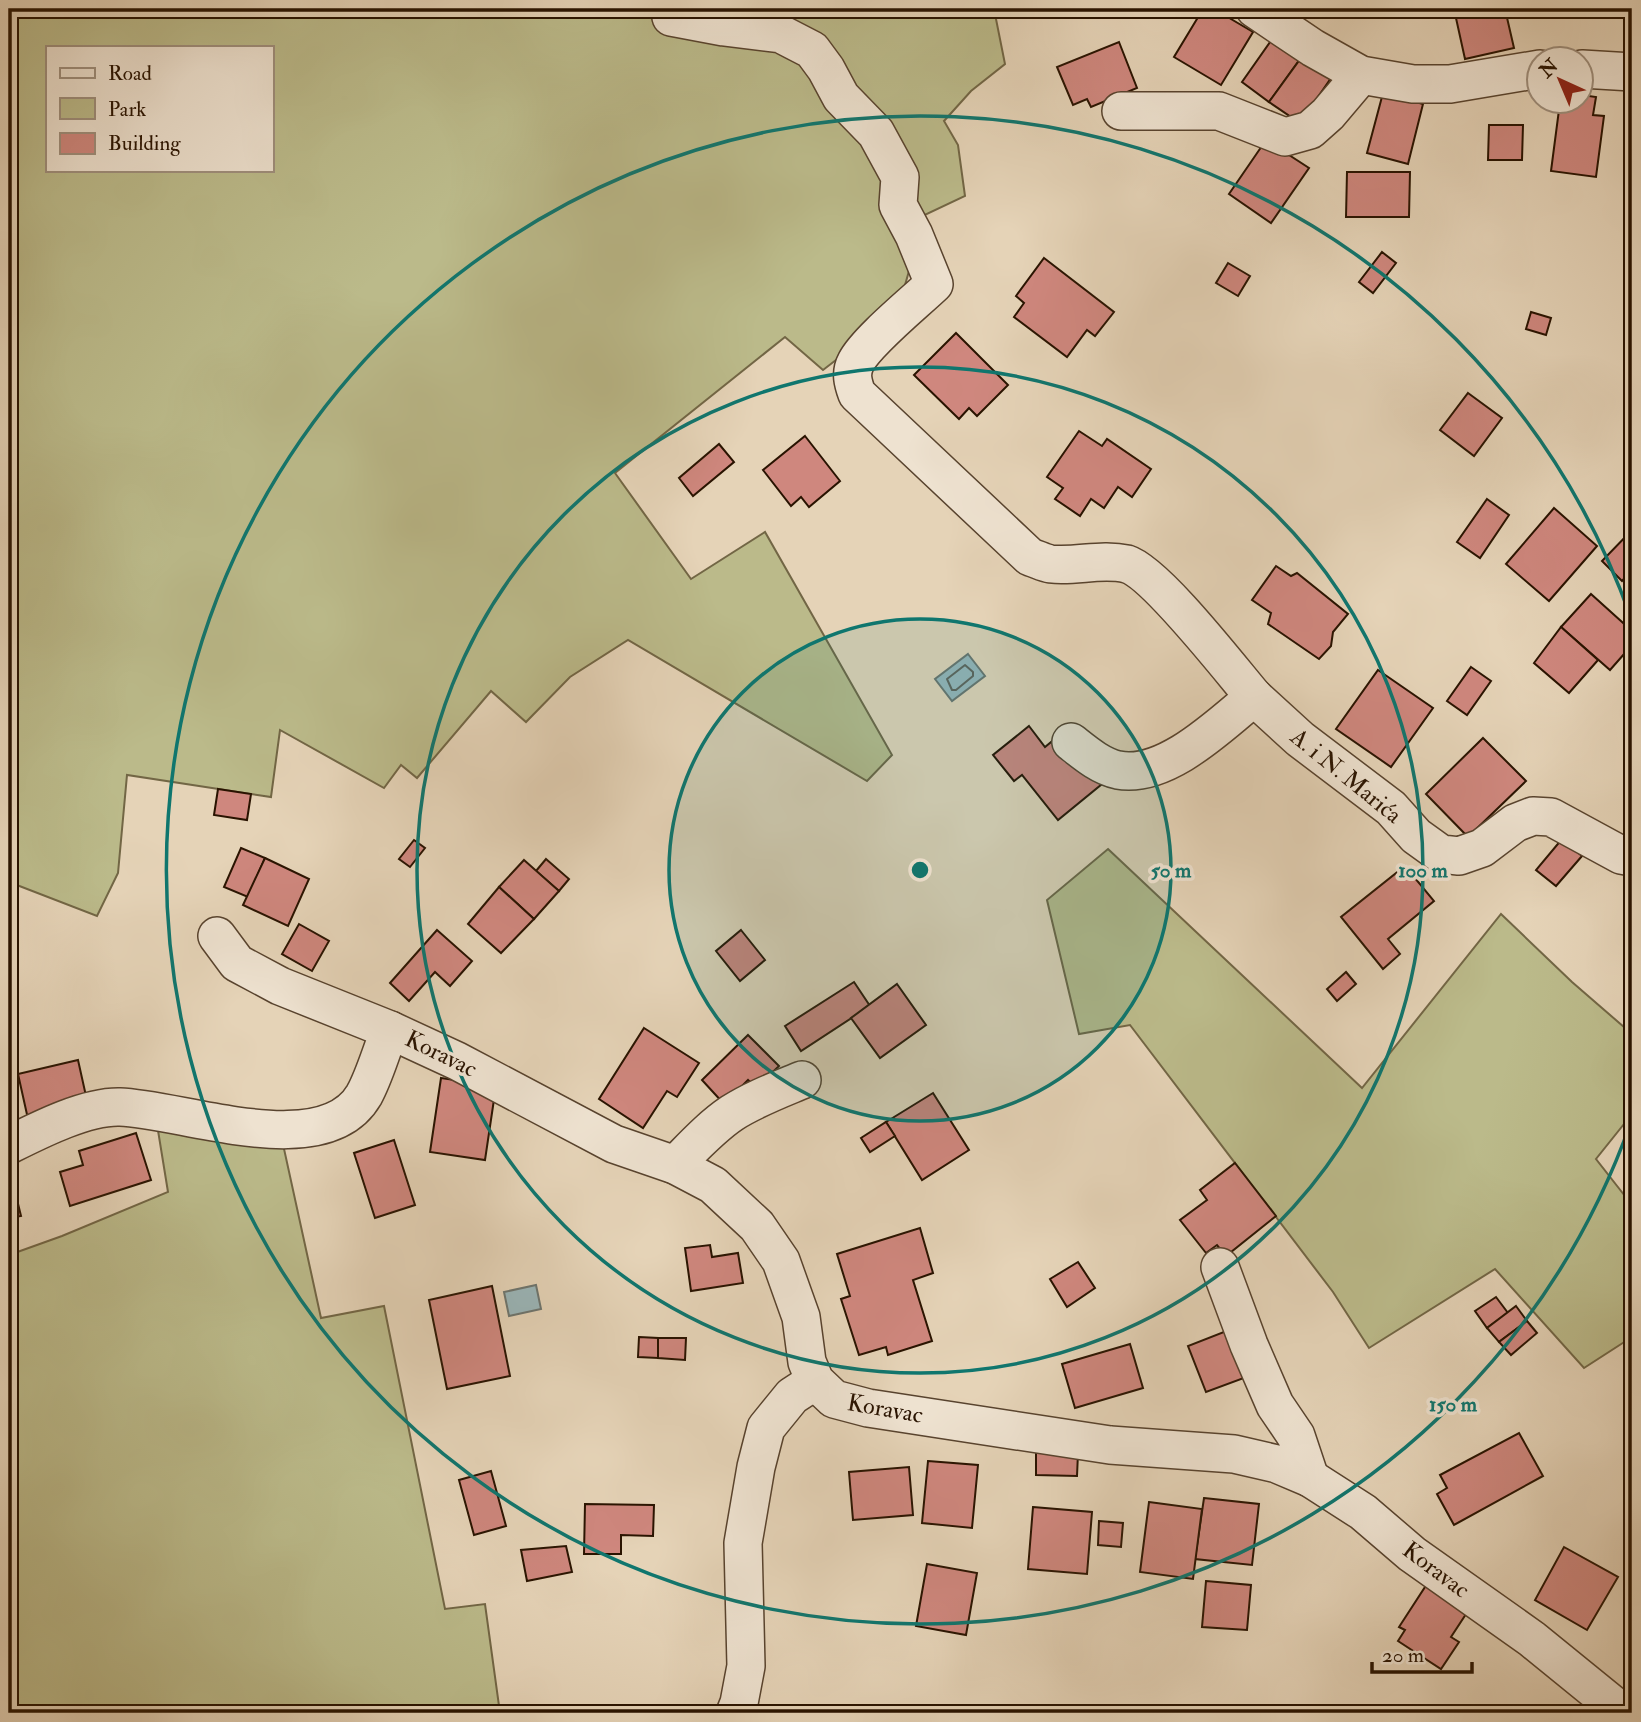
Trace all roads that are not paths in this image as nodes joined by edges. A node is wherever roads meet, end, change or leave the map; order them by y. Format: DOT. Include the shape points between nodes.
graph roads {
  1 [pos="1255,9"];
  2 [pos="671,17"];
  3 [pos="1596,70"];
  4 [pos="1526,71"];
  5 [pos="1632,72"];
  6 [pos="1361,75"];
  7 [pos="1121,111"];
  8 [pos="1254,698"];
  9 [pos="1071,742"];
  10 [pos="1632,858"];
  11 [pos="217,936"];
  12 [pos="390,1030"];
  13 [pos="802,1080"];
  14 [pos="9,1145"];
  15 [pos="675,1165"];
  16 [pos="1220,1266"];
  17 [pos="815,1381"];
  18 [pos="1311,1478"];
  19 [pos="735,1713"];
  20 [pos="1623,1713"];
  1 -- 6 [label="street"];
  2 -- 8 [label="street, A. i N. Marića" via="781,34 812,50 841,97 876,133 900,177 898,205 934,284 855,363 852,380 857,394 1030,557 1049,564 1104,561 1129,565 1147,577"];
  3 -- 5 [label="street"];
  4 -- 6 [label="street" via="1450,84"];
  6 -- 7 [label="street" via="1310,130 1285,137 1219,111"];
  8 -- 9 [label="street" via="1163,765 1138,772 1096,761"];
  8 -- 10 [label="street, A. i N. Marića" via="1391,808 1440,854 1459,856 1482,848 1515,823 1533,816 1551,817"];
  11 -- 12 [label="street, Koravac" via="237,963 280,986"];
  12 -- 14 [label="street" via="364,1096 348,1114 327,1124 245,1128 118,1107 87,1113"];
  12 -- 15 [label="street, Koravac" via="614,1144"];
  13 -- 15 [label="street" via="731,1114"];
  15 -- 17 [label="street, Koravac" via="713,1185 757,1226 781,1261 801,1317 807,1362"];
  16 -- 18 [label="street" via="1249,1345 1275,1405 1296,1436"];
  17 -- 18 [label="street, Koravac" via="834,1399 868,1408 1111,1445 1234,1454"];
  17 -- 19 [label="street" via="792,1396 766,1428 755,1467 743,1543 746,1666"];
  18 -- 20 [label="street, Koravac" via="1532,1639"];
}
